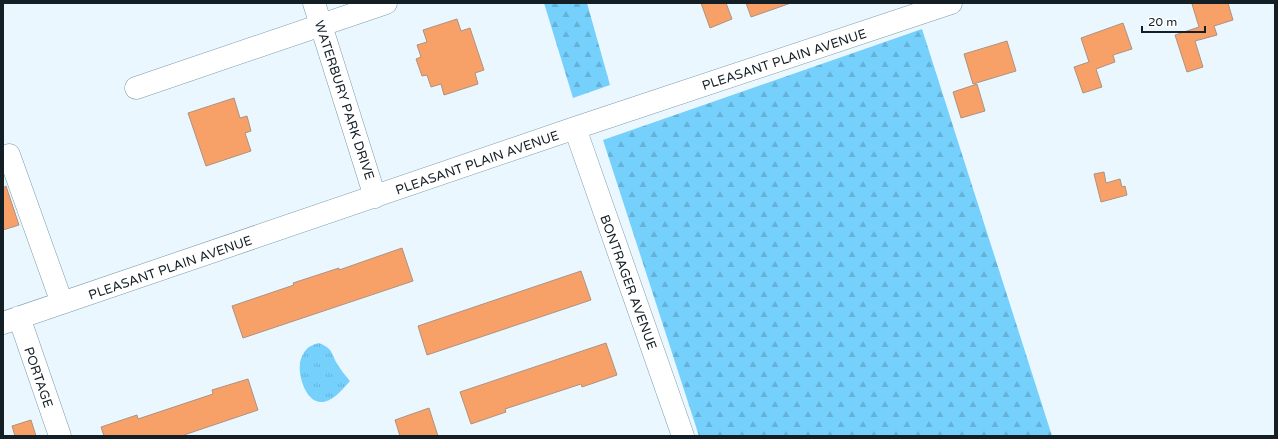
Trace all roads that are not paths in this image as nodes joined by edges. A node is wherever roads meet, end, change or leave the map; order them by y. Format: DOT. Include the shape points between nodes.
graph roads {
  1 [pos="314,3"];
  2 [pos="386,3"];
  3 [pos="951,3"];
  4 [pos="321,24"];
  5 [pos="136,88"];
  6 [pos="576,128"];
  7 [pos="9,155"];
  8 [pos="375,197"];
  9 [pos="62,303"];
  10 [pos="11,320"];
  11 [pos="60,436"];
  12 [pos="683,436"];
  1 -- 4 [label="street, WATERBURY PARK DRIVE"];
  2 -- 4 [label="street"];
  3 -- 6 [label="street, PLEASANT PLAIN AVENUE"];
  4 -- 5 [label="street"];
  4 -- 8 [label="street, WATERBURY PARK DRIVE"];
  6 -- 8 [label="street, PLEASANT PLAIN AVENUE"];
  6 -- 12 [label="street, BONTRAGER AVENUE"];
  7 -- 9 [label="street"];
  8 -- 9 [label="street, PLEASANT PLAIN AVENUE"];
  9 -- 10 [label="street, PLEASANT PLAIN AVENUE"];
  10 -- 11 [label="street, PORTAGE"];
}
